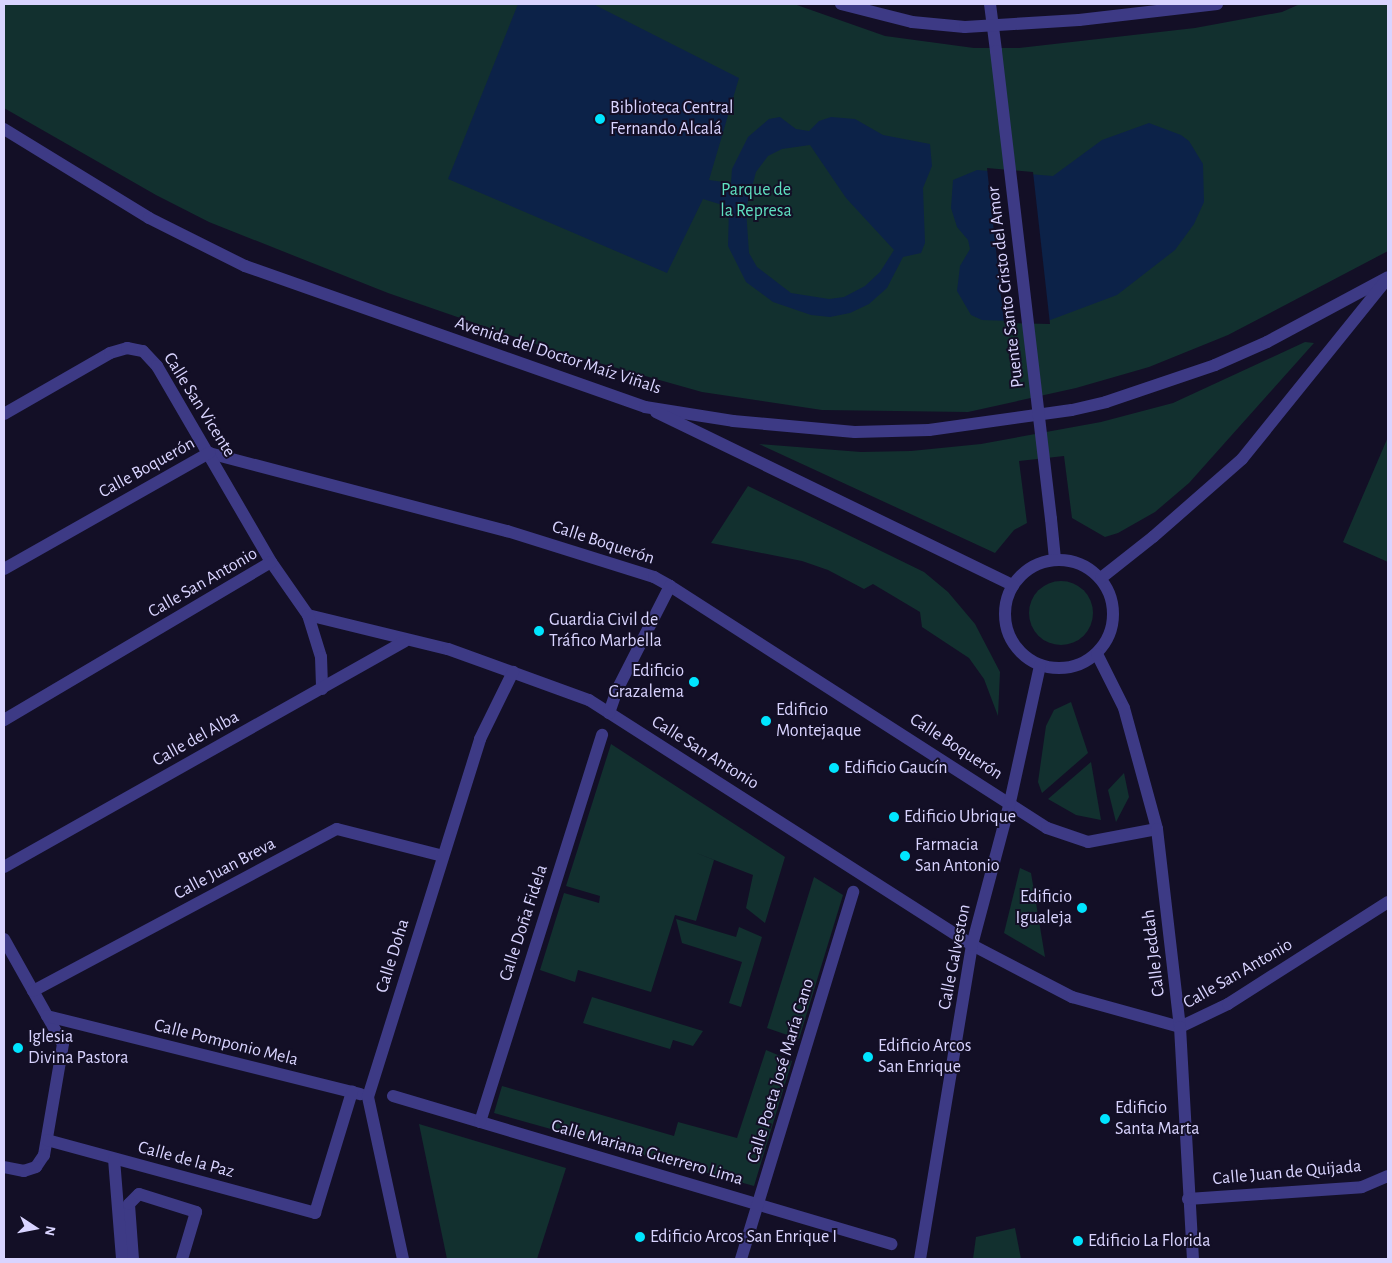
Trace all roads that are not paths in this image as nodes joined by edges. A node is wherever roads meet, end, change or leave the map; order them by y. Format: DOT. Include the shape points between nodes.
graph roads {
  1 [pos="841,4"];
  2 [pos="990,4"];
  3 [pos="1217,4"];
  4 [pos="1197,5"];
  5 [pos="993,25"];
  6 [pos="4,130"];
  7 [pos="1388,277"];
  8 [pos="644,407"];
  9 [pos="4,414"];
  10 [pos="208,453"];
  11 [pos="1055,559"];
  12 [pos="272,562"];
  13 [pos="4,569"];
  14 [pos="1101,578"];
  15 [pos="1013,585"];
  16 [pos="670,586"];
  17 [pos="308,615"];
  18 [pos="405,641"];
  19 [pos="1097,654"];
  20 [pos="1040,665"];
  21 [pos="514,672"];
  22 [pos="322,689"];
  23 [pos="609,713"];
  24 [pos="4,720"];
  25 [pos="602,735"];
  26 [pos="1010,802"];
  27 [pos="1157,829"];
  28 [pos="443,856"];
  29 [pos="4,867"];
  30 [pos="853,892"];
  31 [pos="1388,902"];
  32 [pos="4,939"];
  33 [pos="972,945"];
  34 [pos="33,990"];
  35 [pos="47,1016"];
  36 [pos="1180,1027"];
  37 [pos="352,1092"];
  38 [pos="393,1096"];
  39 [pos="368,1097"];
  40 [pos="480,1122"];
  41 [pos="47,1140"];
  42 [pos="114,1159"];
  43 [pos="4,1167"];
  44 [pos="1388,1176"];
  45 [pos="1188,1199"];
  46 [pos="759,1204"];
  47 [pos="891,1244"];
  48 [pos="122,1259"];
  49 [pos="133,1259"];
  50 [pos="182,1259"];
  51 [pos="403,1259"];
  52 [pos="742,1259"];
  53 [pos="920,1259"];
  54 [pos="1193,1259"];
  1 -- 5 [label="street" via="940,26"];
  2 -- 5 [label="street, Puente Santo Cristo del Amor"];
  3 -- 4 [label="street"];
  4 -- 5 [label="street" via="1079,20"];
  5 -- 11 [label="street, Puente Santo Cristo del Amor, bridge"];
  6 -- 8 [label="street, Avenida del Doctor Maíz Viñals" via="149,218 246,266"];
  7 -- 8 [label="street, Avenida del Doctor Maíz Viñals" via="1267,342 1215,365 1106,402 1072,410 929,430 855,432 733,421"];
  7 -- 14 [label="street" via="1242,459 1154,537"];
  8 -- 15 [label="street"];
  9 -- 10 [label="street, Calle San Vicente" via="110,354 127,348 143,351 157,366"];
  10 -- 12 [label="street, Calle San Vicente"];
  10 -- 13 [label="street, Calle Boquerón"];
  10 -- 16 [label="street, Calle Boquerón" via="507,531 654,577"];
  11 -- 14 [label="street" via="1072,560"];
  11 -- 15 [label="street" via="1038,563"];
  12 -- 17 [label="street, Calle San Antonio"];
  12 -- 24 [label="street, Calle San Antonio"];
  14 -- 19 [label="street" via="1110,592 1113,625"];
  15 -- 20 [label="street" via="1006,608 1008,632 1015,646"];
  16 -- 23 [label="street" via="617,690"];
  16 -- 26 [label="street, Calle Boquerón"];
  17 -- 18 [label="street, Calle San Antonio"];
  17 -- 22 [label="street" via="321,657"];
  18 -- 21 [label="street, Calle San Antonio" via="448,649"];
  18 -- 22 [label="street, Calle del Alba"];
  19 -- 20 [label="street" via="1070,667"];
  19 -- 27 [label="street, Calle Jeddah" via="1124,708"];
  20 -- 26 [label="street, Calle Galveston"];
  21 -- 23 [label="street, Calle San Antonio" via="563,688"];
  21 -- 28 [label="street, Calle Doha" via="480,739"];
  22 -- 29 [label="street, Calle del Alba"];
  23 -- 33 [label="street, Calle San Antonio"];
  25 -- 40 [label="street, Calle Doña Fidela"];
  26 -- 27 [label="street, Calle Boquerón" via="1047,828 1088,842"];
  26 -- 33 [label="street, Calle Galveston"];
  27 -- 36 [label="street, Calle Jeddah"];
  28 -- 34 [label="street, Calle Juan Breva" via="336,829"];
  28 -- 39 [label="street, Calle Doha"];
  30 -- 46 [label="street, Calle Poeta José María Cano"];
  31 -- 36 [label="street, Calle San Antonio" via="1228,1004"];
  32 -- 34 [label="street"];
  33 -- 36 [label="street, Calle San Antonio" via="1072,997"];
  33 -- 53 [label="street, Calle Galveston"];
  34 -- 35 [label="street"];
  35 -- 37 [label="street, Calle Pomponio Mela"];
  35 -- 41 [label="street" via="63,1044"];
  36 -- 45 [label="street, Calle Jeddah"];
  37 -- 39 [label="street, Calle Pomponio Mela"];
  37 -- 42 [label="street, Calle de la Paz" via="315,1213"];
  38 -- 40 [label="street, Calle Mariana Guerrero Lima"];
  39 -- 51 [label="street, Calle Doha"];
  40 -- 46 [label="street, Calle Mariana Guerrero Lima"];
  41 -- 42 [label="street, Calle de la Paz"];
  41 -- 43 [label="street" via="44,1155 36,1167 24,1171"];
  42 -- 48 [label="street"];
  44 -- 45 [label="street, Calle Juan de Quijada" via="1362,1187"];
  45 -- 54 [label="street, Calle Jeddah"];
  46 -- 47 [label="street, Calle Mariana Guerrero Lima"];
  46 -- 52 [label="street, Calle Poeta José María Cano"];
  49 -- 50 [label="street" via="129,1204 139,1194 196,1212"];
}
